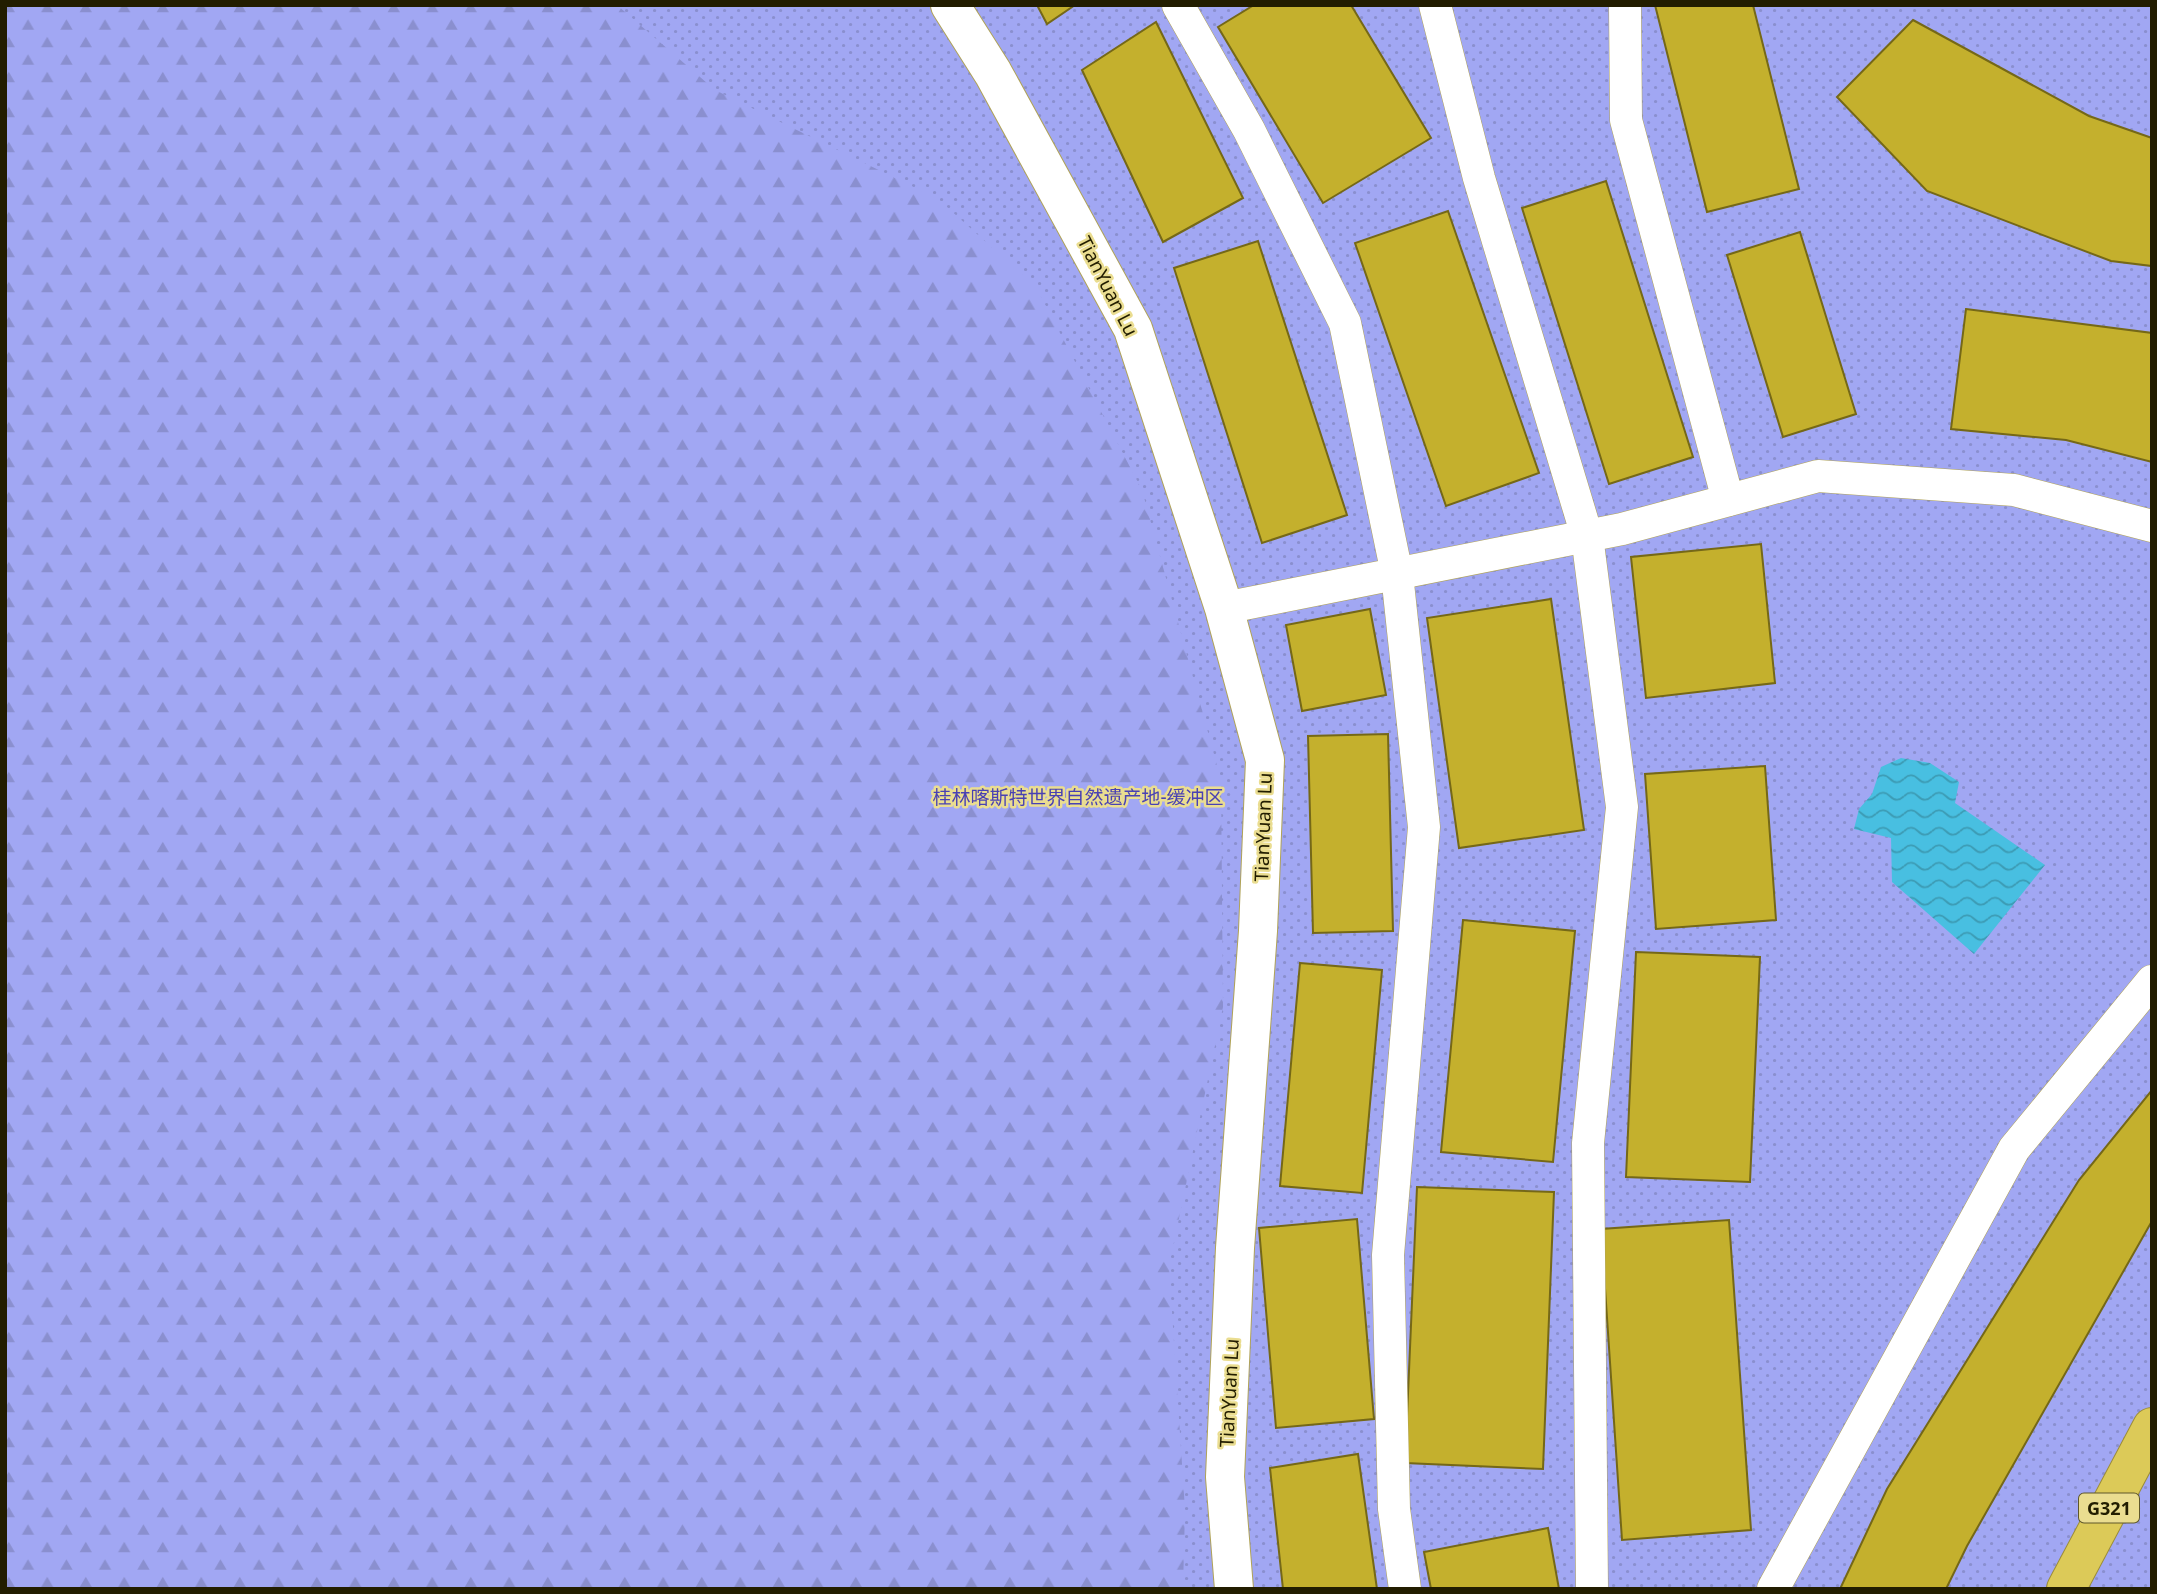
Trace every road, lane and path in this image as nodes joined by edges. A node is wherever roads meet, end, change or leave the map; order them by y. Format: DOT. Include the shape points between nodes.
graph roads {
  1 [pos="950,5"];
  2 [pos="1178,5"];
  3 [pos="1434,5"];
  4 [pos="1625,5"];
  5 [pos="1728,500"];
  6 [pos="2152,526"];
  7 [pos="1587,536"];
  8 [pos="1396,574"];
  9 [pos="1224,608"];
  10 [pos="2152,981"];
  11 [pos="2152,1427"];
  12 [pos="1234,1589"];
  13 [pos="1405,1589"];
  14 [pos="1592,1589"];
  15 [pos="1773,1589"];
  16 [pos="2066,1589"];
  1 -- 9 [label="street, TianYuan Lu" via="993,73 1133,329"];
  2 -- 8 [label="street" via="1249,130 1345,323"];
  3 -- 7 [label="street" via="1479,178"];
  4 -- 5 [label="street" via="1626,120"];
  5 -- 6 [label="street" via="1818,476 2014,490"];
  5 -- 7 [label="street"];
  7 -- 8 [label="street"];
  7 -- 14 [label="street" via="1622,807 1588,1143"];
  8 -- 9 [label="street"];
  8 -- 13 [label="street" via="1424,827 1388,1255 1394,1509"];
  9 -- 12 [label="street, TianYuan Lu" via="1265,760 1225,1476"];
  10 -- 15 [label="street" via="2014,1149"];
  11 -- 16 [label="highway, G321"];
}
